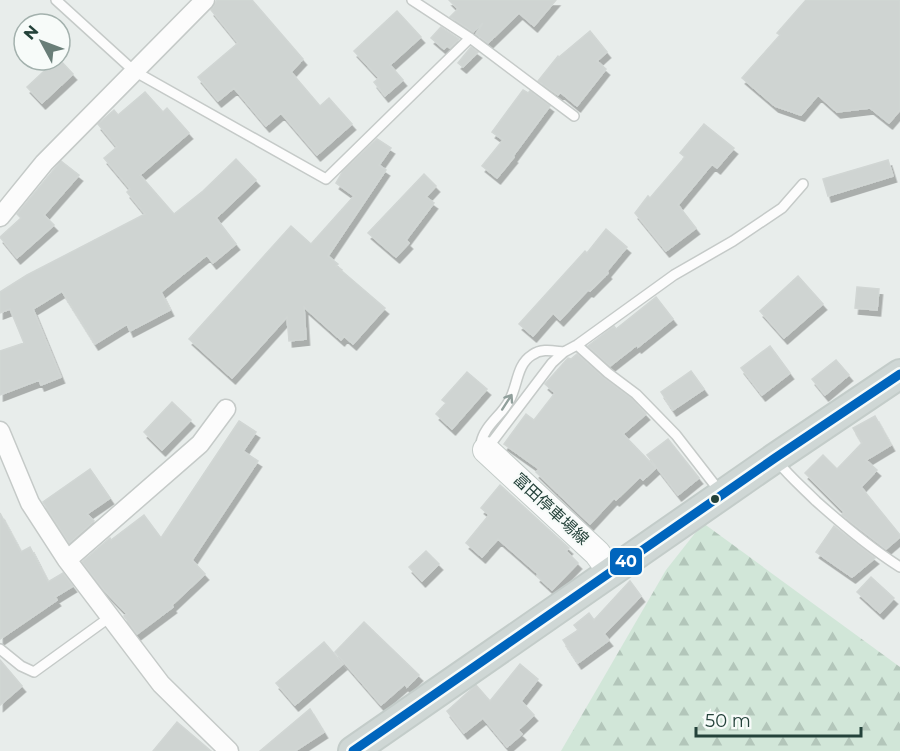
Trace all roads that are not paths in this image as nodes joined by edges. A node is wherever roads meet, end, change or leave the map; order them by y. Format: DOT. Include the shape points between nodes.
graph roads {
  1 [pos="56,0"];
  2 [pos="205,0"];
  3 [pos="412,0"];
  4 [pos="470,38"];
  5 [pos="134,71"];
  6 [pos="574,116"];
  7 [pos="803,184"];
  8 [pos="0,217"];
  9 [pos="577,345"];
  10 [pos="564,352"];
  11 [pos="900,374"];
  12 [pos="226,409"];
  13 [pos="0,431"];
  14 [pos="486,450"];
  15 [pos="775,458"];
  16 [pos="722,495"];
  17 [pos="67,560"];
  18 [pos="900,567"];
  19 [pos="611,572"];
  20 [pos="110,617"];
  21 [pos="0,649"];
  22 [pos="229,751"];
  23 [pos="352,751"];
  1 -- 5 [label="lane"];
  2 -- 5 [label="street"];
  3 -- 4 [label="lane"];
  4 -- 5 [label="lane" via="326,179"];
  4 -- 6 [label="lane"];
  5 -- 8 [label="street" via="44,163"];
  7 -- 9 [label="lane" via="782,208 674,275"];
  9 -- 10 [label="lane"];
  9 -- 16 [label="lane" via="636,394 676,435"];
  10 -- 14 [label="lane"];
  14 -- 10 [label="lane, one-way" via="481,443 482,435 508,404 526,360 543,350"];
  11 -- 15 [label="main road"];
  12 -- 17 [label="street" via="200,444"];
  13 -- 17 [label="street" via="30,503"];
  14 -- 19 [label="main road, 富田停車場線" via="597,553"];
  15 -- 16 [label="main road"];
  15 -- 18 [label="lane" via="835,517"];
  16 -- 19 [label="main road"];
  17 -- 20 [label="street"];
  19 -- 23 [label="main road"];
  20 -- 21 [label="lane" via="34,672"];
  20 -- 22 [label="street" via="160,684"];
}
